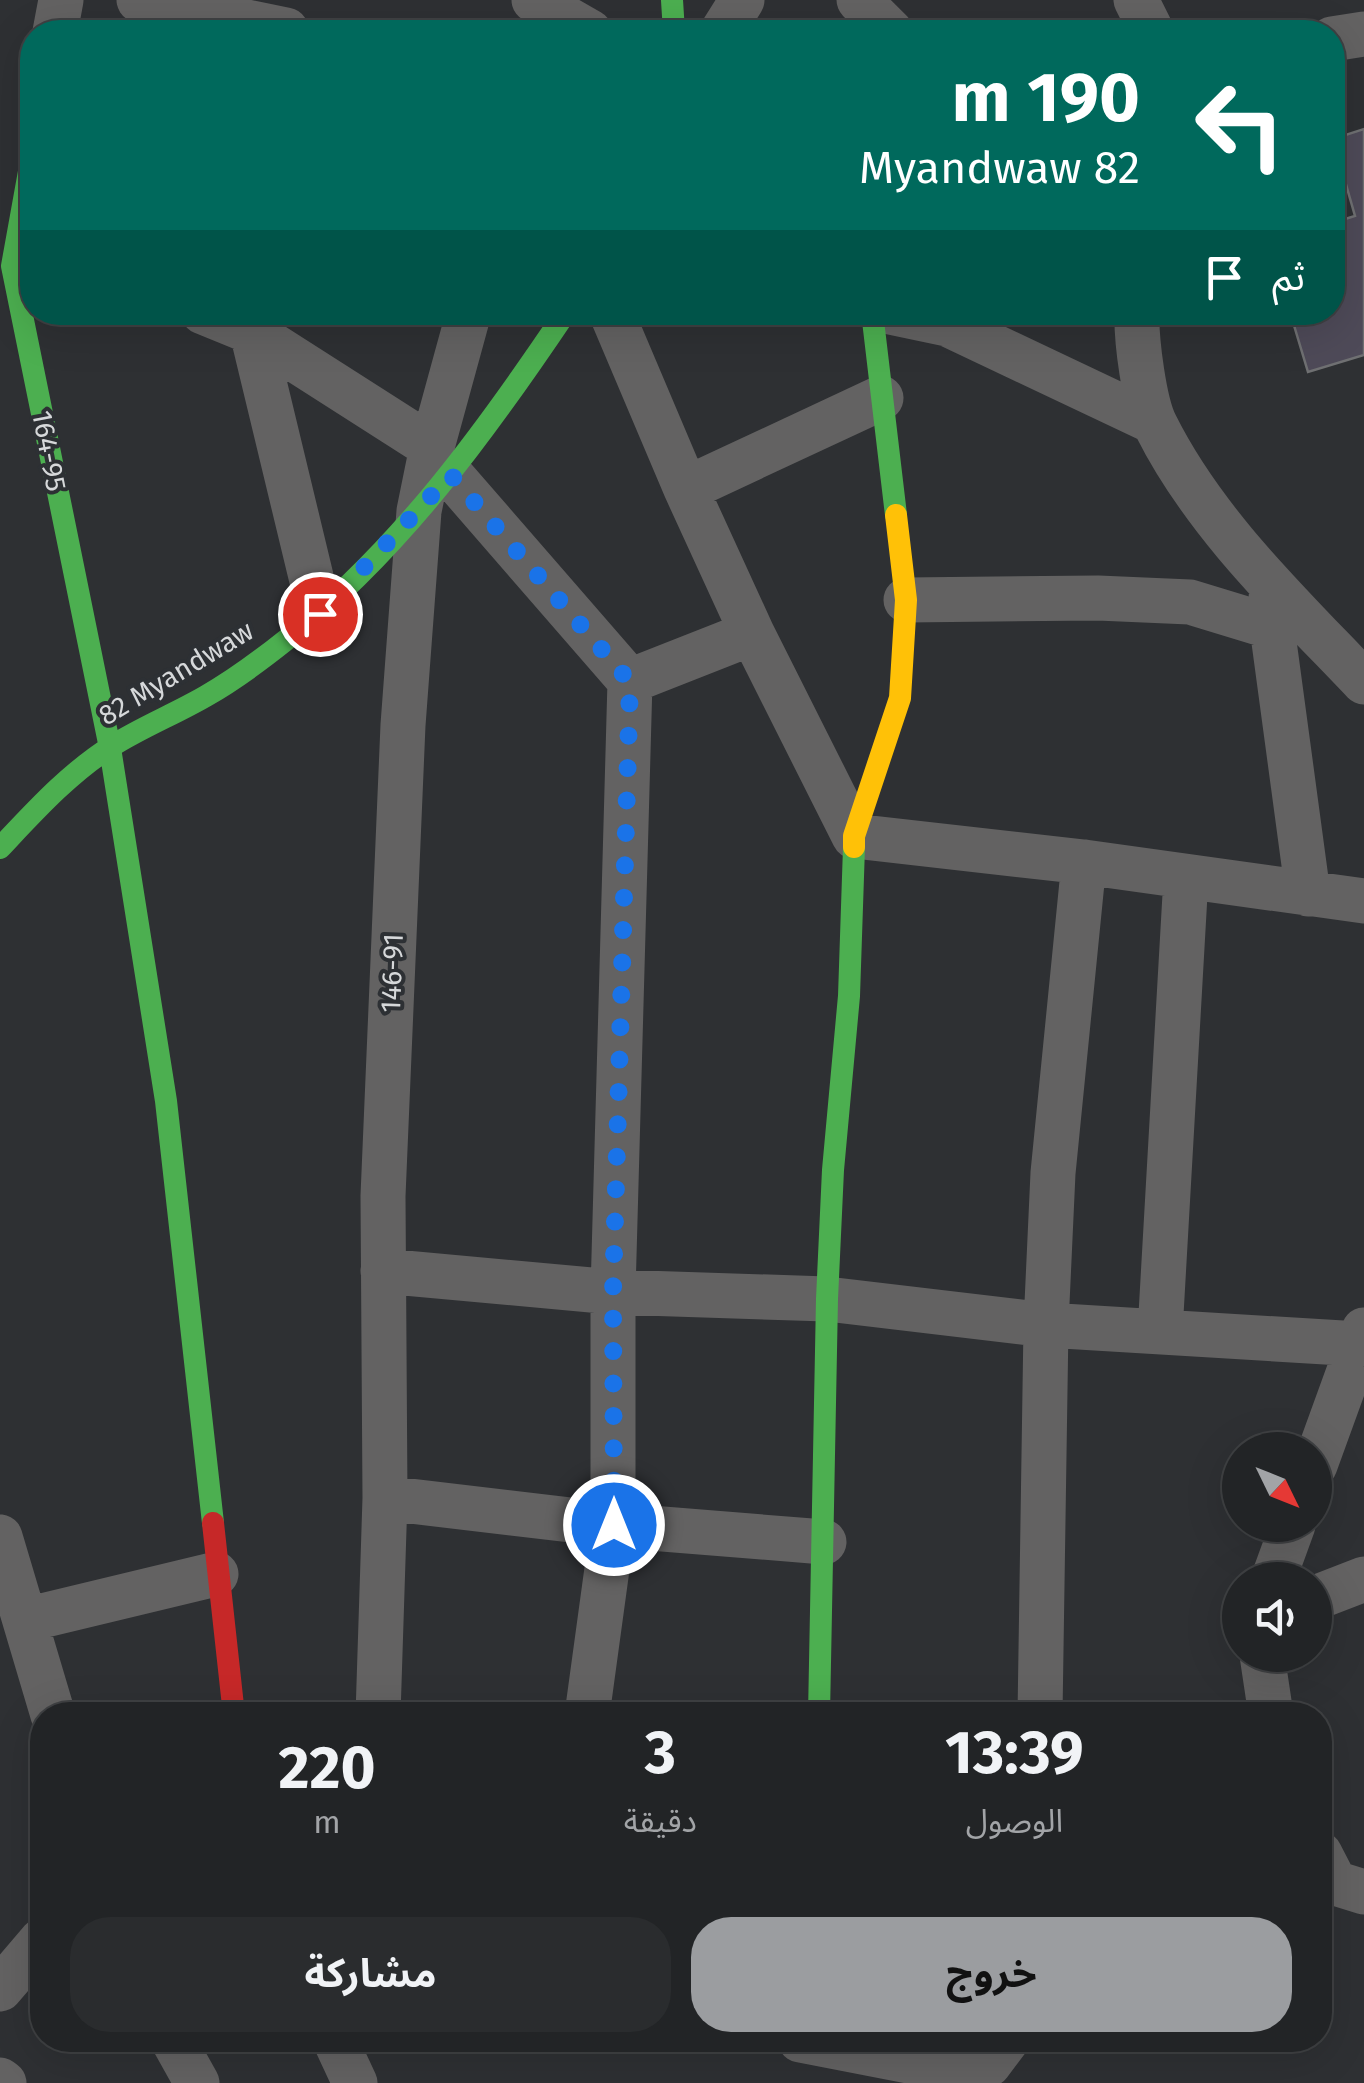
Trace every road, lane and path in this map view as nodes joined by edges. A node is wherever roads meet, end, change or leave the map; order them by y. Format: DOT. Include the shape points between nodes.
graph roads {
  1 [pos="139,0"];
  2 [pos="859,0"];
  3 [pos="281,20"];
  4 [pos="879,20"];
  5 [pos="20,233"];
  6 [pos="15,266"];
  7 [pos="20,291"];
  8 [pos="27,325"];
  9 [pos="254,325"];
  10 [pos="257,325"];
  11 [pos="466,325"];
  12 [pos="557,325"];
  13 [pos="617,325"];
  14 [pos="873,325"];
  15 [pos="949,325"];
  16 [pos="1136,325"];
  17 [pos="881,398"];
  18 [pos="1154,422"];
  19 [pos="441,461"];
  20 [pos="686,489"];
  21 [pos="419,511"];
  22 [pos="906,600"];
  23 [pos="1271,605"];
  24 [pos="320,614"];
  25 [pos="752,633"];
  26 [pos="630,682"];
  27 [pos="1364,682"];
  28 [pos="110,748"];
  29 [pos="854,836"];
  30 [pos="0,848"];
  31 [pos="1084,862"];
  32 [pos="1186,877"];
  33 [pos="1308,894"];
  34 [pos="1364,902"];
  35 [pos="383,1272"];
  36 [pos="613,1292"];
  37 [pos="828,1298"];
  38 [pos="1046,1325"];
  39 [pos="1160,1332"];
  40 [pos="1361,1337"];
  41 [pos="1327,1432"];
  42 [pos="385,1498"];
  43 [pos="614,1525"];
  44 [pos="0,1537"];
  45 [pos="824,1542"];
  46 [pos="216,1574"];
  47 [pos="1364,1579"];
  48 [pos="1332,1591"];
  49 [pos="25,1620"];
  50 [pos="1265,1672"];
  51 [pos="49,1702"];
  52 [pos="232,1702"];
  53 [pos="378,1702"];
  54 [pos="589,1702"];
  55 [pos="819,1702"];
  56 [pos="1040,1702"];
  57 [pos="1269,1702"];
  58 [pos="30,1954"];
  59 [pos="0,1988"];
  60 [pos="180,2052"];
  61 [pos="341,2052"];
  62 [pos="363,2052"];
  63 [pos="840,2052"];
  64 [pos="998,2052"];
  65 [pos="888,2070"];
  66 [pos="197,2083"];
  67 [pos="358,2083"];
  1 -- 3 [label="street"];
  2 -- 4 [label="street"];
  5 -- 6 [label="street, 164-95"];
  6 -- 7 [label="street, 164-95"];
  8 -- 28 [label="street, 164-95"];
  9 -- 24 [label="street"];
  10 -- 19 [label="street"];
  11 -- 19 [label="street, 146-91"];
  12 -- 19 [label="street" via="499,412"];
  13 -- 20 [label="street"];
  14 -- 17 [label="street"];
  15 -- 18 [label="street"];
  16 -- 18 [label="street"];
  17 -- 20 [label="street"];
  17 -- 22 [label="street"];
  18 -- 23 [label="street"];
  19 -- 21 [label="street, 146-91"];
  19 -- 26 [label="street"];
  20 -- 25 [label="street"];
  21 -- 24 [label="street, 82 Myandwaw"];
  21 -- 35 [label="street, 146-91" via="402,725"];
  22 -- 23 [label="street"];
  22 -- 29 [label="street" via="900,698"];
  23 -- 27 [label="street"];
  23 -- 33 [label="street"];
  24 -- 28 [label="street, 82 Myandwaw" via="236,678"];
  25 -- 26 [label="street"];
  25 -- 29 [label="street"];
  26 -- 36 [label="street"];
  28 -- 30 [label="street, 82 Myandwaw" via="44,801"];
  28 -- 46 [label="street, 164-95" via="166,1101"];
  29 -- 31 [label="street"];
  29 -- 37 [label="street"];
  31 -- 32 [label="street"];
  31 -- 38 [label="street" via="1053,1173"];
  32 -- 33 [label="street"];
  32 -- 39 [label="street"];
  33 -- 34 [label="street"];
  35 -- 36 [label="street"];
  35 -- 42 [label="street, 146-91"];
  36 -- 37 [label="street"];
  36 -- 43 [label="street"];
  37 -- 38 [label="street"];
  37 -- 45 [label="street"];
  38 -- 39 [label="street"];
  38 -- 56 [label="street"];
  39 -- 40 [label="street"];
  40 -- 41 [label="street"];
  42 -- 43 [label="street"];
  42 -- 53 [label="street, 146-91"];
  43 -- 45 [label="street"];
  43 -- 54 [label="street"];
  44 -- 49 [label="street"];
  45 -- 55 [label="street"];
  46 -- 49 [label="street"];
  46 -- 52 [label="street, 164-95"];
  47 -- 48 [label="street"];
  49 -- 51 [label="street"];
  50 -- 57 [label="street"];
  58 -- 59 [label="street"];
  60 -- 66 [label="street"];
  61 -- 67 [label="street"];
  62 -- 67 [label="street"];
  63 -- 65 [label="street"];
  64 -- 65 [label="street" via="989,2064 955,2070"];
}
